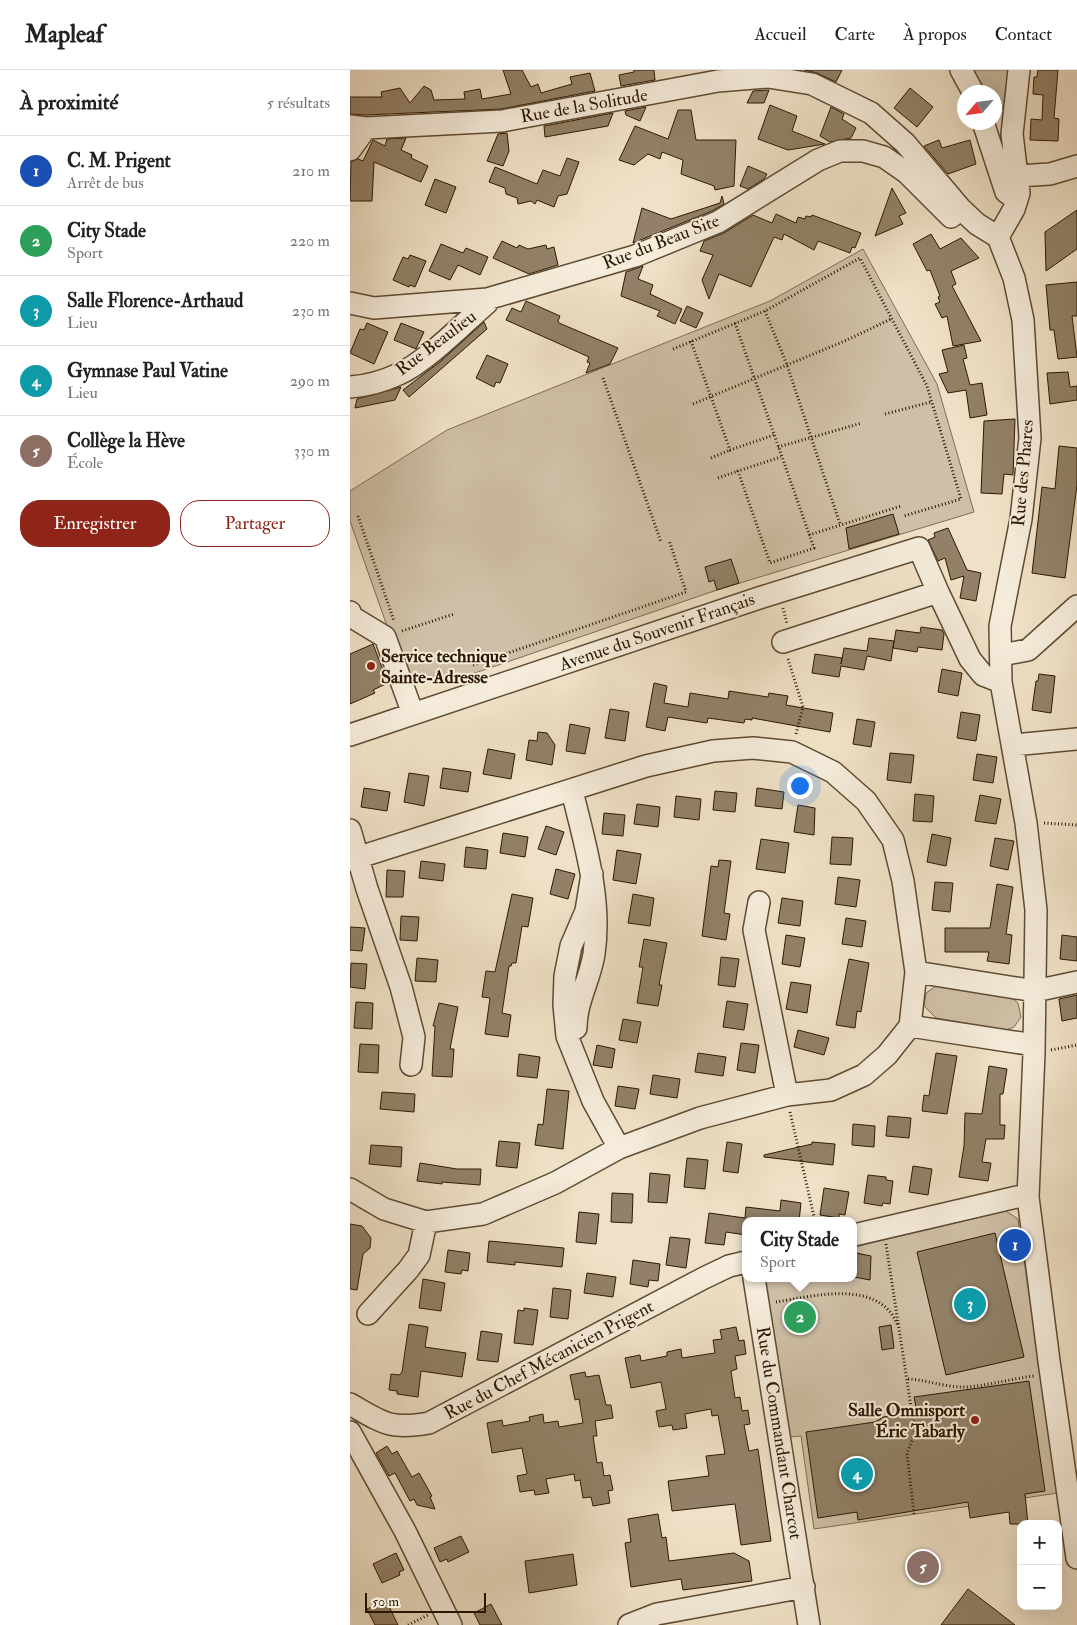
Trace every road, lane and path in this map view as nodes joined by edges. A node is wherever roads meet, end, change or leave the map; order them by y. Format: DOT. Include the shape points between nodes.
graph roads {
  1 [pos="962,70"];
  2 [pos="1019,70"];
  3 [pos="970,85"];
  4 [pos="358,127"];
  5 [pos="986,130"];
  6 [pos="350,150"];
  7 [pos="1077,166"];
  8 [pos="1017,176"];
  9 [pos="1017,200"];
  10 [pos="961,209"];
  11 [pos="998,237"];
  12 [pos="487,299"];
  13 [pos="350,303"];
  14 [pos="765,311"];
  15 [pos="891,319"];
  16 [pos="735,323"];
  17 [pos="691,341"];
  18 [pos="673,348"];
  19 [pos="787,365"];
  20 [pos="603,378"];
  21 [pos="755,379"];
  22 [pos="350,388"];
  23 [pos="711,397"];
  24 [pos="931,402"];
  25 [pos="693,404"];
  26 [pos="886,414"];
  27 [pos="862,423"];
  28 [pos="774,435"];
  29 [pos="811,439"];
  30 [pos="778,447"];
  31 [pos="730,450"];
  32 [pos="781,457"];
  33 [pos="711,458"];
  34 [pos="738,471"];
  35 [pos="718,478"];
  36 [pos="901,506"];
  37 [pos="358,516"];
  38 [pos="904,516"];
  39 [pos="840,524"];
  40 [pos="809,535"];
  41 [pos="669,540"];
  42 [pos="661,542"];
  43 [pos="778,592"];
  44 [pos="938,592"];
  45 [pos="1077,606"];
  46 [pos="350,612"];
  47 [pos="454,614"];
  48 [pos="395,623"];
  49 [pos="398,632"];
  50 [pos="787,640"];
  51 [pos="1001,655"];
  52 [pos="473,664"];
  53 [pos="1001,682"];
  54 [pos="413,714"];
  55 [pos="350,735"];
  56 [pos="1077,739"];
  57 [pos="1013,745"];
  58 [pos="792,752"];
  59 [pos="572,791"];
  60 [pos="1026,823"];
  61 [pos="1077,825"];
  62 [pos="350,830"];
  63 [pos="354,858"];
  64 [pos="759,902"];
  65 [pos="916,972"];
  66 [pos="1077,982"];
  67 [pos="1035,991"];
  68 [pos="910,1026"];
  69 [pos="1077,1044"];
  70 [pos="1034,1049"];
  71 [pos="411,1065"];
  72 [pos="787,1095"];
  73 [pos="619,1148"];
  74 [pos="350,1189"];
  75 [pos="1028,1197"];
  76 [pos="814,1217"];
  77 [pos="426,1222"];
  78 [pos="883,1228"];
  79 [pos="857,1234"];
  80 [pos="742,1263"];
  81 [pos="755,1282"];
  82 [pos="758,1305"];
  83 [pos="368,1314"];
  84 [pos="901,1334"];
  85 [pos="1048,1361"];
  86 [pos="908,1379"];
  87 [pos="350,1404"];
  88 [pos="350,1432"];
  89 [pos="914,1514"];
  90 [pos="1077,1558"];
  91 [pos="804,1587"];
  92 [pos="451,1625"];
  93 [pos="629,1625"];
  94 [pos="809,1625"];
  1 -- 3 [label="street"];
  2 -- 8 [label="street" via="1012,134"];
  4 -- 6 [label="street"];
  4 -- 10 [label="street, Rue de la Solitude" via="502,120 718,81 768,77 812,84 870,113 905,143"];
  5 -- 9 [label="street" via="1006,192"];
  7 -- 8 [label="street" via="1050,174"];
  8 -- 9 [label="street"];
  9 -- 11 [label="street"];
  10 -- 11 [label="street, Rue de la Solitude"];
  10 -- 12 [label="street, Rue du Beau Site" via="951,217 907,173 884,157 863,151 840,151 818,160 718,222 635,256"];
  11 -- 51 [label="street, Rue des Phares" via="1014,278 1023,320 1030,438 1021,519 1000,626"];
  12 -- 13 [label="street, Rue du Beau Site" via="374,308"];
  12 -- 22 [label="street, Rue Beaulieu" via="487,303 433,350 400,374"];
  14 -- 15 [label="path" via="860,258"];
  14 -- 16 [label="path"];
  14 -- 19 [label="path"];
  15 -- 19 [label="path"];
  15 -- 24 [label="path" via="927,386"];
  16 -- 17 [label="path"];
  16 -- 21 [label="path"];
  17 -- 18 [label="path"];
  17 -- 23 [label="path"];
  19 -- 21 [label="path"];
  19 -- 29 [label="path"];
  20 -- 42 [label="path"];
  21 -- 23 [label="path"];
  21 -- 28 [label="path"];
  23 -- 25 [label="path"];
  23 -- 31 [label="path"];
  24 -- 26 [label="path"];
  24 -- 38 [label="path" via="962,500"];
  27 -- 29 [label="path"];
  28 -- 30 [label="path"];
  28 -- 31 [label="path"];
  29 -- 30 [label="path"];
  29 -- 39 [label="path"];
  30 -- 32 [label="path"];
  31 -- 33 [label="path"];
  32 -- 34 [label="path"];
  32 -- 40 [label="path"];
  34 -- 35 [label="path"];
  34 -- 40 [label="path" via="770,563 814,548"];
  36 -- 39 [label="path"];
  37 -- 48 [label="path"];
  39 -- 40 [label="path"];
  41 -- 52 [label="path" via="686,592"];
  43 -- 44 [label="street, Avenue du Souvenir Français" via="919,548"];
  43 -- 50 [label="path"];
  43 -- 54 [label="street, Avenue du Souvenir Français"];
  44 -- 50 [label="street"];
  44 -- 53 [label="street" via="970,658 982,675"];
  45 -- 51 [label="street" via="1028,650"];
  46 -- 54 [label="street" via="352,617 385,637"];
  47 -- 49 [label="path"];
  50 -- 58 [label="path" via="803,706"];
  51 -- 53 [label="street, Rue des Phares"];
  53 -- 57 [label="street, Rue des Phares"];
  54 -- 55 [label="street, Avenue du Souvenir Français"];
  56 -- 57 [label="street"];
  57 -- 60 [label="street, Rue des Phares"];
  58 -- 59 [label="street" via="753,748 713,751 646,766"];
  58 -- 65 [label="street" via="833,772 866,801 893,840 903,882"];
  59 -- 63 [label="street"];
  59 -- 73 [label="street" via="592,874 596,915 594,955 576,1011 575,1058 593,1101"];
  60 -- 61 [label="path"];
  60 -- 67 [label="street, Rue des Phares" via="1036,910"];
  62 -- 63 [label="street"];
  63 -- 71 [label="street" via="401,987 414,1037"];
  64 -- 72 [label="street" via="754,930"];
  65 -- 67 [label="street"];
  65 -- 68 [label="street"];
  66 -- 67 [label="street"];
  67 -- 70 [label="street, Rue des Phares"];
  68 -- 70 [label="street"];
  68 -- 72 [label="street" via="864,1075 831,1090"];
  69 -- 70 [label="path"];
  70 -- 75 [label="street, Rue des Phares"];
  72 -- 73 [label="street" via="700,1118"];
  72 -- 76 [label="path"];
  73 -- 77 [label="street" via="555,1183 484,1214"];
  74 -- 77 [label="street" via="384,1209"];
  75 -- 78 [label="street"];
  75 -- 85 [label="street, Rue des Phares"];
  77 -- 83 [label="street" via="419,1255"];
  78 -- 79 [label="street"];
  78 -- 84 [label="path"];
  80 -- 87 [label="street, Rue du Chef Mécanicien Prigent" via="704,1278 429,1423 404,1428 381,1422"];
  81 -- 82 [label="street, Rue du Commandant Charcot"];
  82 -- 84 [label="path" via="834,1294 857,1294 869,1297 886,1308"];
  82 -- 91 [label="street, Rue du Commandant Charcot"];
  84 -- 86 [label="path"];
  85 -- 86 [label="path" via="1042,1362 1042,1375 966,1387"];
  85 -- 90 [label="street, Rue des Phares"];
  86 -- 89 [label="path" via="915,1433 907,1453"];
  88 -- 92 [label="street" via="405,1530"];
  91 -- 93 [label="street" via="657,1614"];
  91 -- 94 [label="street, Rue du Commandant Charcot"];
}
